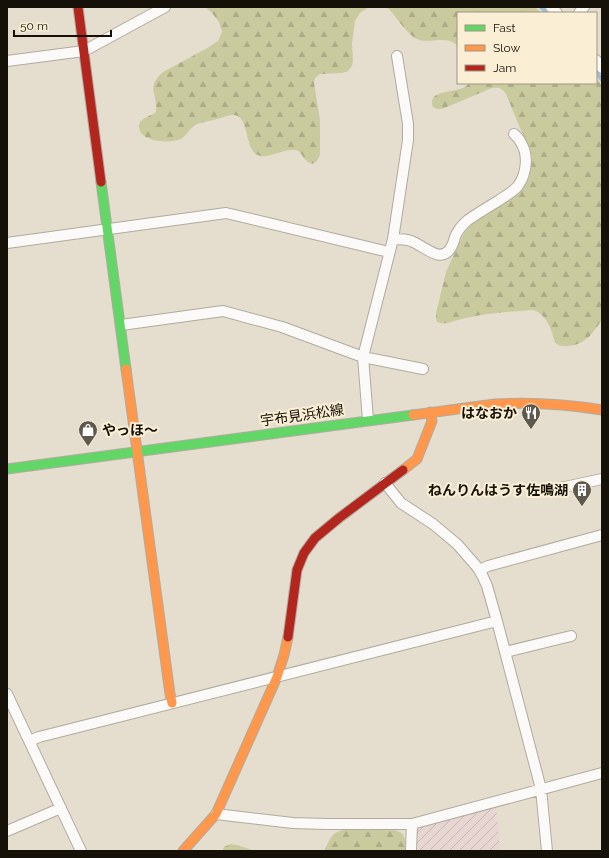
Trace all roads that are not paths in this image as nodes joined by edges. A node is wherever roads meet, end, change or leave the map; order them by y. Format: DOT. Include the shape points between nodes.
graph roads {
  1 [pos="78,7"];
  2 [pos="165,7"];
  3 [pos="84,51"];
  4 [pos="397,56"];
  5 [pos="7,61"];
  6 [pos="514,134"];
  7 [pos="108,229"];
  8 [pos="393,238"];
  9 [pos="7,243"];
  10 [pos="389,252"];
  11 [pos="120,325"];
  12 [pos="362,357"];
  13 [pos="423,369"];
  14 [pos="602,410"];
  15 [pos="430,412"];
  16 [pos="368,420"];
  17 [pos="137,451"];
  18 [pos="7,469"];
  19 [pos="602,479"];
  20 [pos="385,483"];
  21 [pos="560,488"];
  22 [pos="602,535"];
  23 [pos="480,570"];
  24 [pos="496,621"];
  25 [pos="571,636"];
  26 [pos="504,652"];
  27 [pos="277,677"];
  28 [pos="7,694"];
  29 [pos="172,703"];
  30 [pos="29,741"];
  31 [pos="602,773"];
  32 [pos="540,789"];
  33 [pos="61,808"];
  34 [pos="216,814"];
  35 [pos="412,824"];
  36 [pos="7,831"];
  37 [pos="81,851"];
  38 [pos="183,851"];
  39 [pos="411,851"];
  40 [pos="546,851"];
  1 -- 3 [label="street"];
  2 -- 3 [label="street"];
  3 -- 5 [label="street"];
  3 -- 7 [label="street"];
  4 -- 8 [label="street" via="408,124 408,140"];
  6 -- 8 [label="street" via="520,141 526,159 518,186 463,224 448,252 434,254 413,242"];
  7 -- 9 [label="street"];
  7 -- 10 [label="street" via="226,213"];
  7 -- 11 [label="street"];
  8 -- 10 [label="street"];
  10 -- 12 [label="street"];
  11 -- 12 [label="street" via="223,311 282,327"];
  11 -- 17 [label="street"];
  12 -- 13 [label="street"];
  12 -- 16 [label="street"];
  14 -- 15 [label="street, 宇布見浜松線" via="569,404 532,402"];
  15 -- 16 [label="street, 宇布見浜松線"];
  15 -- 20 [label="street" via="432,421 417,459"];
  16 -- 17 [label="street, 宇布見浜松線"];
  17 -- 18 [label="street, 宇布見浜松線"];
  17 -- 29 [label="street"];
  19 -- 21 [label="street"];
  20 -- 23 [label="street" via="400,503 445,534"];
  20 -- 27 [label="street" via="322,532 304,553 297,570 288,640"];
  22 -- 23 [label="street"];
  23 -- 24 [label="street"];
  24 -- 26 [label="street"];
  24 -- 27 [label="street"];
  25 -- 26 [label="street"];
  26 -- 32 [label="street"];
  27 -- 29 [label="street"];
  27 -- 34 [label="street"];
  28 -- 30 [label="street"];
  29 -- 30 [label="street" via="39,736"];
  30 -- 33 [label="street"];
  31 -- 32 [label="street"];
  32 -- 35 [label="street"];
  32 -- 40 [label="street"];
  33 -- 36 [label="street"];
  33 -- 37 [label="street"];
  34 -- 35 [label="street" via="294,823"];
  34 -- 38 [label="street"];
  35 -- 39 [label="street"];
}
